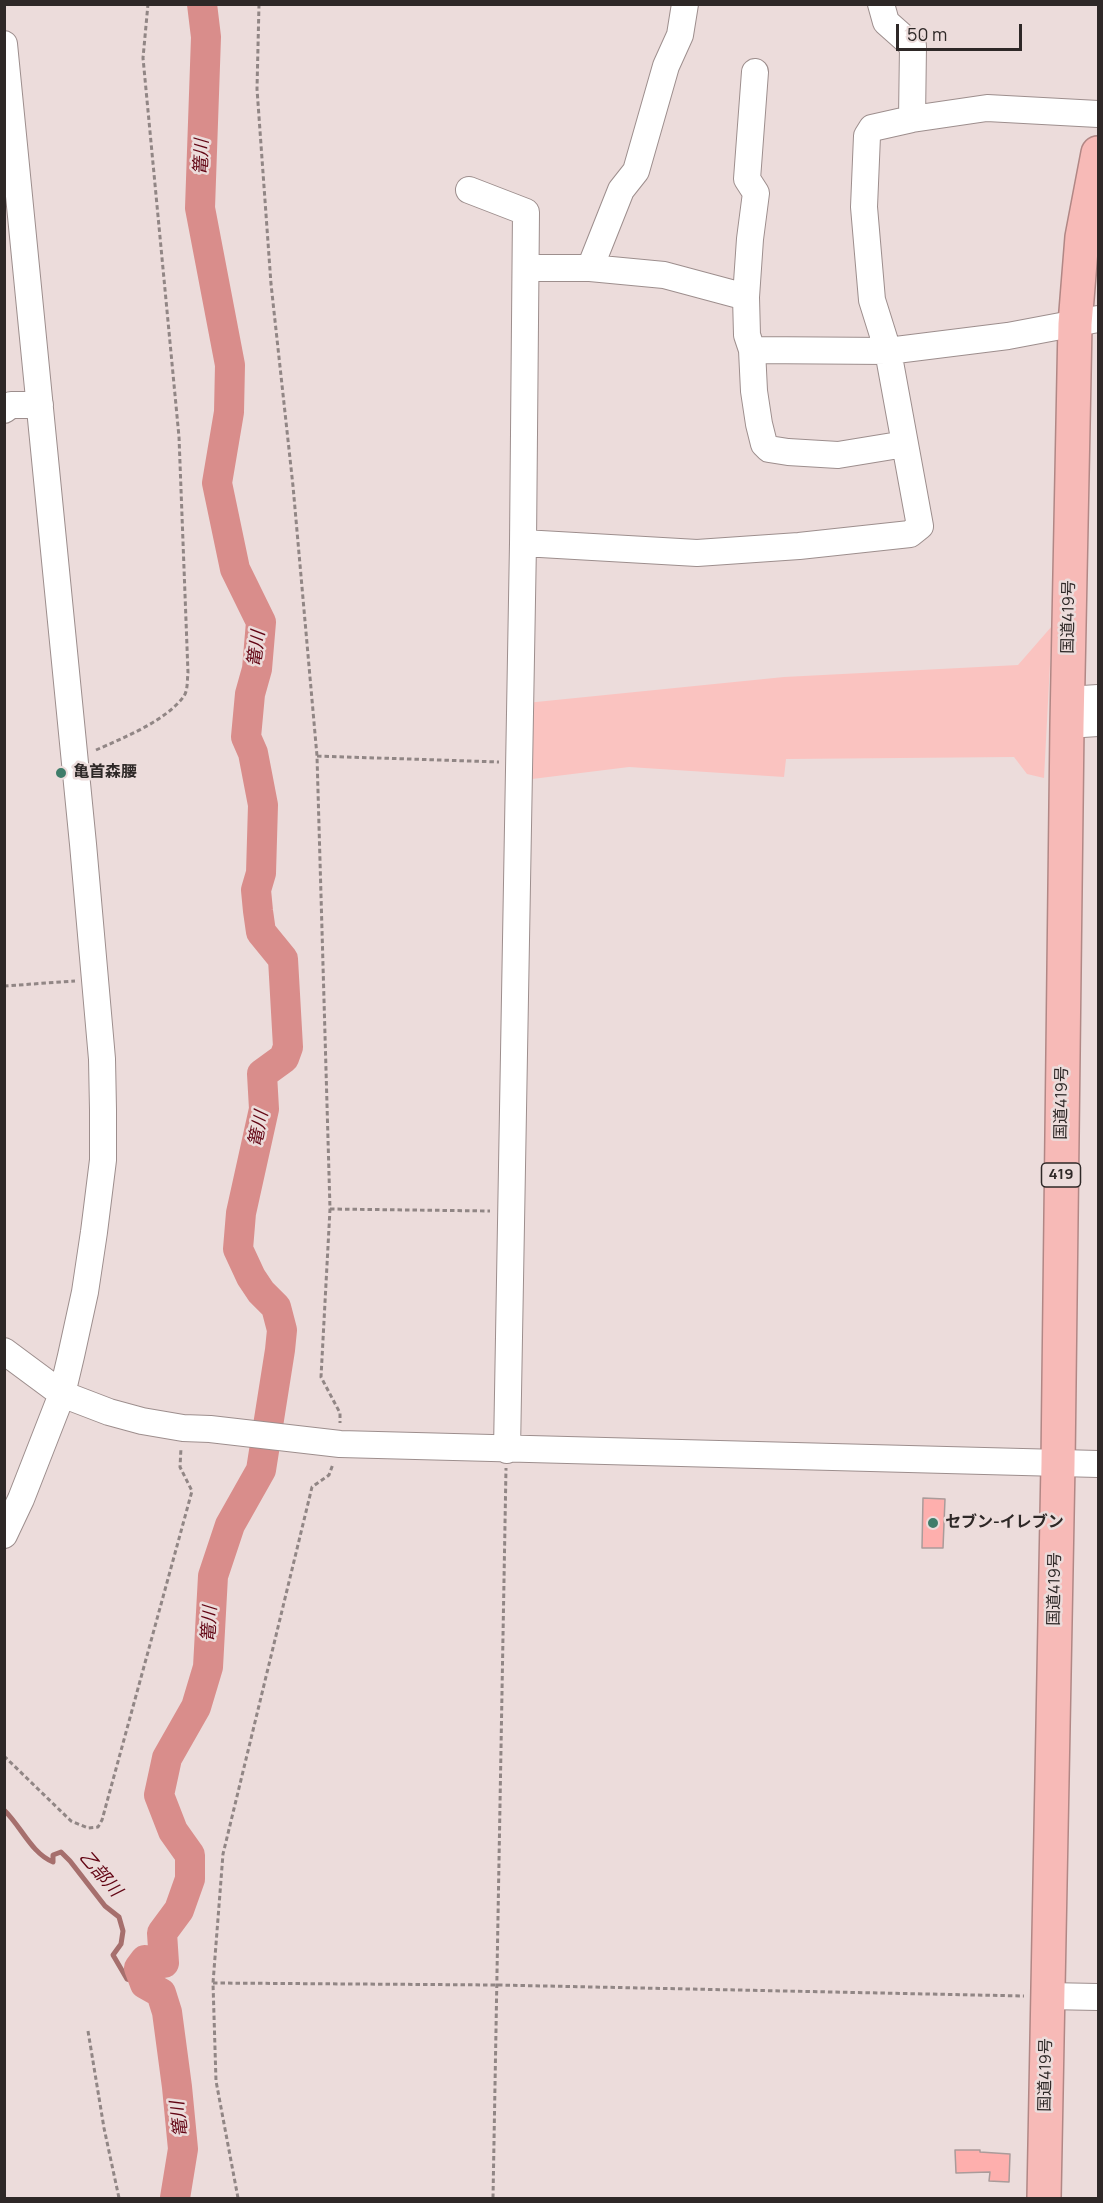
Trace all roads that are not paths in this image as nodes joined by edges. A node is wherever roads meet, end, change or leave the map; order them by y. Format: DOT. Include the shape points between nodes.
graph roads {
  1 [pos="685,4"];
  2 [pos="881,4"];
  3 [pos="4,44"];
  4 [pos="754,72"];
  5 [pos="1098,114"];
  6 [pos="912,119"];
  7 [pos="1098,153"];
  8 [pos="469,190"];
  9 [pos="526,268"];
  10 [pos="590,268"];
  11 [pos="746,297"];
  12 [pos="1087,322"];
  13 [pos="752,350"];
  14 [pos="888,351"];
  15 [pos="40,405"];
  16 [pos="4,410"];
  17 [pos="906,444"];
  18 [pos="523,543"];
  19 [pos="1083,712"];
  20 [pos="4,1351"];
  21 [pos="62,1394"];
  22 [pos="507,1450"];
  23 [pos="1058,1464"];
  24 [pos="1098,1464"];
  25 [pos="4,1535"];
  26 [pos="1047,1996"];
  27 [pos="1098,1997"];
  28 [pos="1044,2199"];
  1 -- 10 [label="street" via="680,35 666,66 636,171 621,190"];
  2 -- 6 [label="street" via="886,22 913,46"];
  3 -- 15 [label="street"];
  4 -- 11 [label="street" via="747,179 756,193"];
  5 -- 6 [label="street" via="987,108"];
  6 -- 14 [label="street" via="872,128 867,136 864,207 872,300"];
  7 -- 12 [label="highway, 国道419号 / 419" via="1082,237"];
  8 -- 9 [label="street" via="526,212"];
  9 -- 10 [label="street"];
  9 -- 18 [label="street"];
  10 -- 11 [label="street" via="664,275"];
  11 -- 13 [label="street" via="747,334"];
  12 -- 14 [label="street"];
  12 -- 19 [label="highway, 国道419号 / 419"];
  13 -- 14 [label="street"];
  13 -- 17 [label="street" via="759,424 769,449 838,454"];
  14 -- 17 [label="street"];
  15 -- 16 [label="street" via="11,405"];
  15 -- 21 [label="street" via="102,1059 102,1160 85,1292"];
  17 -- 18 [label="street" via="920,526 910,534 697,553"];
  18 -- 22 [label="street"];
  19 -- 23 [label="highway, 国道419号 / 419"];
  20 -- 21 [label="street"];
  21 -- 22 [label="street" via="109,1412 183,1428 340,1444"];
  21 -- 25 [label="street"];
  22 -- 23 [label="street"];
  23 -- 24 [label="street"];
  23 -- 26 [label="highway, 国道419号 / 419"];
  26 -- 27 [label="street"];
  26 -- 28 [label="highway, 国道419号 / 419"];
}
